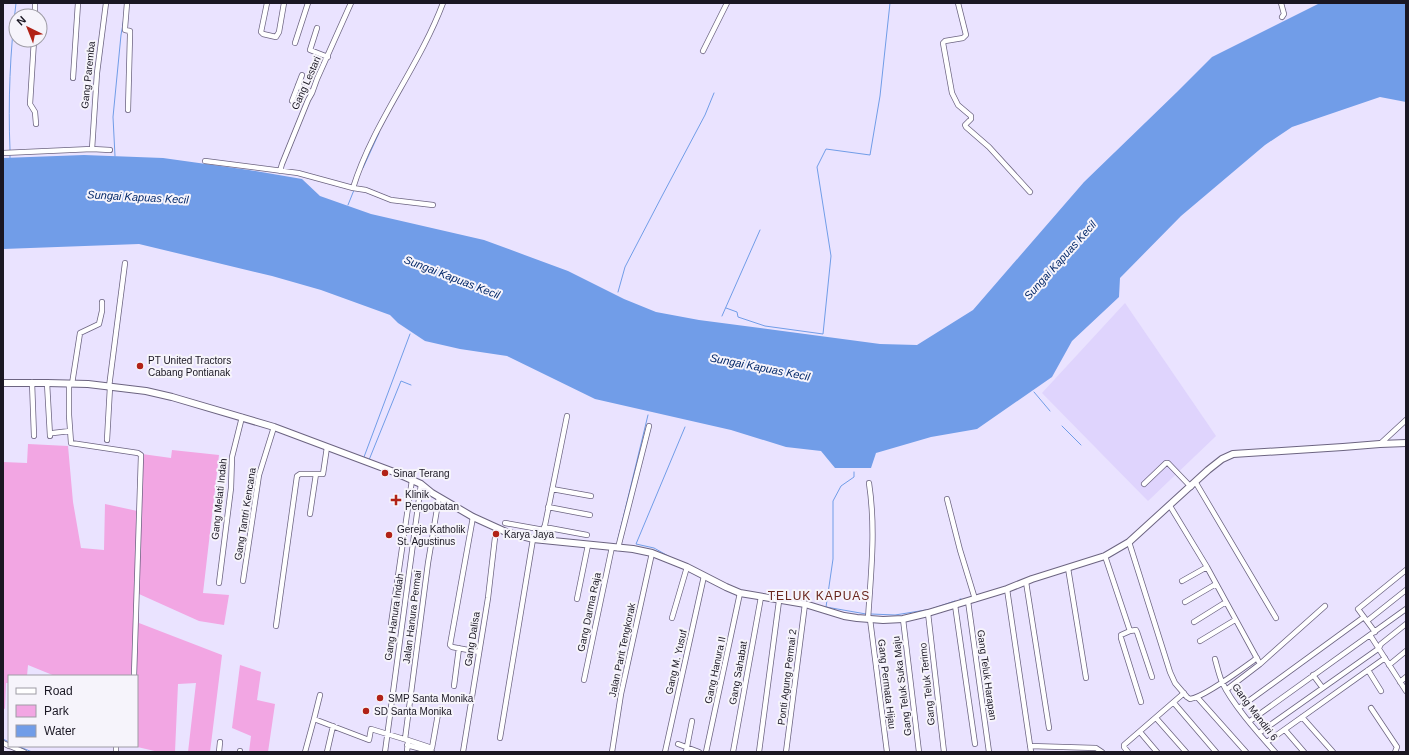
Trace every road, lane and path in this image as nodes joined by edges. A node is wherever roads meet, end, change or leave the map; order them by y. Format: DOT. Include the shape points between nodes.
graph roads {
  1 [pos="78,3"];
  2 [pos="106,3"];
  3 [pos="127,3"];
  4 [pos="266,3"];
  5 [pos="284,3"];
  6 [pos="308,3"];
  7 [pos="351,3"];
  8 [pos="443,3"];
  9 [pos="727,3"];
  10 [pos="958,3"];
  11 [pos="1281,3"];
  12 [pos="1282,17"];
  13 [pos="317,28"];
  14 [pos="295,43"];
  15 [pos="34,48"];
  16 [pos="703,51"];
  17 [pos="328,57"];
  18 [pos="302,76"];
  19 [pos="73,78"];
  20 [pos="298,85"];
  21 [pos="312,93"];
  22 [pos="292,101"];
  23 [pos="128,110"];
  24 [pos="36,124"];
  25 [pos="92,149"];
  26 [pos="110,150"];
  27 [pos="3,153"];
  28 [pos="205,161"];
  29 [pos="280,171"];
  30 [pos="353,188"];
  31 [pos="1030,192"];
  32 [pos="433,205"];
  33 [pos="125,263"];
  34 [pos="102,302"];
  35 [pos="32,382"];
  36 [pos="47,382"];
  37 [pos="3,383"];
  38 [pos="71,384"];
  39 [pos="109,387"];
  40 [pos="567,416"];
  41 [pos="242,417"];
  42 [pos="1406,420"];
  43 [pos="649,426"];
  44 [pos="274,427"];
  45 [pos="70,430"];
  46 [pos="34,436"];
  47 [pos="107,440"];
  48 [pos="1406,443"];
  49 [pos="1380,444"];
  50 [pos="327,447"];
  51 [pos="316,474"];
  52 [pos="412,480"];
  53 [pos="869,483"];
  54 [pos="420,484"];
  55 [pos="1144,484"];
  56 [pos="1193,485"];
  57 [pos="552,489"];
  58 [pos="591,496"];
  59 [pos="439,497"];
  60 [pos="948,499"];
  61 [pos="1170,506"];
  62 [pos="548,507"];
  63 [pos="310,514"];
  64 [pos="590,515"];
  65 [pos="473,517"];
  66 [pos="505,523"];
  67 [pos="496,529"];
  68 [pos="544,529"];
  69 [pos="587,535"];
  70 [pos="533,540"];
  71 [pos="542,540"];
  72 [pos="1129,542"];
  73 [pos="588,545"];
  74 [pos="615,547"];
  75 [pos="652,553"];
  76 [pos="1105,556"];
  77 [pos="687,567"];
  78 [pos="1207,567"];
  79 [pos="1068,568"];
  80 [pos="1406,570"];
  81 [pos="704,576"];
  82 [pos="243,581"];
  83 [pos="1182,581"];
  84 [pos="1026,582"];
  85 [pos="219,583"];
  86 [pos="1216,584"];
  87 [pos="1007,589"];
  88 [pos="1406,590"];
  89 [pos="740,592"];
  90 [pos="761,597"];
  91 [pos="577,599"];
  92 [pos="975,599"];
  93 [pos="779,600"];
  94 [pos="968,601"];
  95 [pos="1185,602"];
  96 [pos="1226,602"];
  97 [pos="805,604"];
  98 [pos="955,605"];
  99 [pos="1325,606"];
  100 [pos="1406,609"];
  101 [pos="928,613"];
  102 [pos="672,618"];
  103 [pos="1276,618"];
  104 [pos="869,619"];
  105 [pos="903,619"];
  106 [pos="1365,619"];
  107 [pos="1235,620"];
  108 [pos="1194,622"];
  109 [pos="391,624"];
  110 [pos="1406,624"];
  111 [pos="276,626"];
  112 [pos="1130,631"];
  113 [pos="1375,632"];
  114 [pos="1370,635"];
  115 [pos="1200,641"];
  116 [pos="459,648"];
  117 [pos="1378,648"];
  118 [pos="1406,651"];
  119 [pos="479,652"];
  120 [pos="1257,658"];
  121 [pos="1385,658"];
  122 [pos="1215,659"];
  123 [pos="1260,664"];
  124 [pos="1389,665"];
  125 [pos="1368,670"];
  126 [pos="134,675"];
  127 [pos="1313,675"];
  128 [pos="1152,677"];
  129 [pos="1406,677"];
  130 [pos="1086,678"];
  131 [pos="584,680"];
  132 [pos="1222,682"];
  133 [pos="1400,682"];
  134 [pos="454,686"];
  135 [pos="1322,687"];
  136 [pos="1226,690"];
  137 [pos="1381,691"];
  138 [pos="1406,691"];
  139 [pos="1184,694"];
  140 [pos="320,695"];
  141 [pos="1197,697"];
  142 [pos="1141,702"];
  143 [pos="1174,703"];
  144 [pos="1239,708"];
  145 [pos="1371,708"];
  146 [pos="438,714"];
  147 [pos="1302,716"];
  148 [pos="1156,718"];
  149 [pos="314,719"];
  150 [pos="692,721"];
  151 [pos="1250,721"];
  152 [pos="333,726"];
  153 [pos="1049,728"];
  154 [pos="1285,730"];
  155 [pos="1140,732"];
  156 [pos="387,733"];
  157 [pos="1259,733"];
  158 [pos="500,738"];
  159 [pos="220,742"];
  160 [pos="407,742"];
  161 [pos="1267,742"];
  162 [pos="678,744"];
  163 [pos="976,744"];
  164 [pos="1030,746"];
  165 [pos="1052,746"];
  166 [pos="12,747"];
  167 [pos="686,750"];
  168 [pos="1072,750"];
  169 [pos="1091,750"];
  170 [pos="24,752"];
  171 [pos="219,752"];
  172 [pos="305,752"];
  173 [pos="327,752"];
  174 [pos="385,752"];
  175 [pos="407,752"];
  176 [pos="432,752"];
  177 [pos="464,752"];
  178 [pos="612,752"];
  179 [pos="665,752"];
  180 [pos="699,752"];
  181 [pos="706,752"];
  182 [pos="733,752"];
  183 [pos="759,752"];
  184 [pos="786,752"];
  185 [pos="886,752"];
  186 [pos="919,752"];
  187 [pos="944,752"];
  188 [pos="989,752"];
  189 [pos="1031,752"];
  190 [pos="1052,752"];
  191 [pos="1102,752"];
  192 [pos="1128,752"];
  193 [pos="1158,752"];
  194 [pos="1186,752"];
  195 [pos="1216,752"];
  196 [pos="1246,752"];
  197 [pos="1275,752"];
  198 [pos="1304,752"];
  199 [pos="1334,752"];
  200 [pos="1395,752"];
  1 -- 19 [label="street"];
  2 -- 25 [label="street, Gang Paremba" via="97,73"];
  3 -- 23 [label="street" via="125,29 130,31"];
  4 -- 5 [label="street" via="262,32 276,37"];
  6 -- 14 [label="street"];
  7 -- 17 [label="street, Gang Lestari"];
  8 -- 30 [label="street" via="430,35 385,116"];
  9 -- 16 [label="street"];
  10 -- 31 [label="street" via="966,35 943,43 952,93 958,105 971,116 966,127"];
  11 -- 12 [label="street" via="1284,14"];
  13 -- 17 [label="street" via="310,50"];
  15 -- 24 [label="street" via="30,105 35,112"];
  17 -- 21 [label="street, Gang Lestari"];
  18 -- 20 [label="street"];
  20 -- 21 [label="street"];
  20 -- 22 [label="street"];
  21 -- 29 [label="street, Gang Lestari"];
  25 -- 26 [label="street"];
  25 -- 27 [label="street"];
  28 -- 29 [label="street"];
  29 -- 30 [label="street" via="298,173"];
  30 -- 32 [label="street" via="366,190 391,200"];
  33 -- 39 [label="street"];
  34 -- 38 [label="street" via="99,324 80,333"];
  35 -- 36 [label="main road"];
  35 -- 37 [label="main road"];
  35 -- 46 [label="street"];
  36 -- 38 [label="main road"];
  36 -- 45 [label="street" via="52,434"];
  38 -- 39 [label="main road"];
  38 -- 45 [label="street"];
  39 -- 41 [label="main road" via="156,393"];
  39 -- 47 [label="street"];
  40 -- 57 [label="street"];
  41 -- 44 [label="main road"];
  41 -- 85 [label="street, Gang Melati Indah" via="232,457"];
  42 -- 49 [label="street"];
  43 -- 74 [label="street, Gang Darma Raja"];
  44 -- 50 [label="main road"];
  44 -- 82 [label="street, Gang Tantri Kencana" via="259,475"];
  45 -- 126 [label="street" via="71,443 141,455"];
  48 -- 49 [label="main road"];
  49 -- 56 [label="main road" via="1233,454 1222,459"];
  50 -- 51 [label="street" via="324,473"];
  50 -- 52 [label="main road"];
  51 -- 63 [label="street"];
  51 -- 111 [label="street" via="297,476"];
  52 -- 54 [label="main road"];
  52 -- 109 [label="street"];
  53 -- 104 [label="street, Gang Permata Hijau" via="873,533"];
  54 -- 59 [label="main road"];
  54 -- 156 [label="street, Gang Hanura Indah"];
  55 -- 56 [label="street" via="1168,462"];
  56 -- 61 [label="main road"];
  56 -- 103 [label="street"];
  57 -- 58 [label="street"];
  57 -- 62 [label="street"];
  59 -- 65 [label="main road"];
  59 -- 160 [label="street, Jalan Hanura Permai" via="428,563"];
  60 -- 92 [label="street"];
  61 -- 72 [label="main road"];
  61 -- 78 [label="street"];
  62 -- 64 [label="street"];
  62 -- 68 [label="street"];
  65 -- 67 [label="main road"];
  65 -- 116 [label="street" via="450,645"];
  66 -- 68 [label="street"];
  67 -- 70 [label="main road"];
  67 -- 119 [label="street, Gang Dalisa"];
  68 -- 69 [label="street"];
  68 -- 71 [label="street"];
  70 -- 71 [label="main road"];
  70 -- 158 [label="street"];
  71 -- 73 [label="main road"];
  72 -- 76 [label="main road"];
  72 -- 139 [label="street" via="1170,672"];
  73 -- 74 [label="main road"];
  73 -- 91 [label="street"];
  74 -- 75 [label="main road"];
  74 -- 131 [label="street, Gang Darma Raja"];
  75 -- 77 [label="main road"];
  75 -- 178 [label="street, Jalan Parit Tengkorak" via="621,694"];
  76 -- 79 [label="main road"];
  76 -- 112 [label="street"];
  77 -- 81 [label="main road"];
  77 -- 102 [label="street"];
  78 -- 83 [label="street"];
  78 -- 86 [label="street"];
  79 -- 84 [label="main road"];
  79 -- 130 [label="street"];
  80 -- 106 [label="street" via="1358,608"];
  81 -- 89 [label="main road"];
  81 -- 179 [label="street, Gang M. Yusuf"];
  84 -- 87 [label="main road"];
  84 -- 153 [label="street"];
  86 -- 95 [label="street"];
  86 -- 96 [label="street"];
  87 -- 92 [label="main road"];
  87 -- 164 [label="street"];
  88 -- 106 [label="street"];
  89 -- 90 [label="main road"];
  89 -- 181 [label="street, Gang Hanura II"];
  90 -- 93 [label="main road"];
  90 -- 182 [label="street, Gang Sahabat"];
  92 -- 94 [label="main road"];
  93 -- 97 [label="main road"];
  93 -- 183 [label="street"];
  94 -- 98 [label="main road"];
  94 -- 188 [label="street, Gang Teluk Harapan"];
  96 -- 107 [label="street"];
  96 -- 108 [label="street"];
  97 -- 104 [label="main road" via="844,616"];
  97 -- 184 [label="street, Ponti Agung Permai 2"];
  98 -- 101 [label="main road"];
  98 -- 163 [label="street"];
  99 -- 123 [label="street"];
  100 -- 113 [label="street"];
  101 -- 105 [label="main road"];
  101 -- 187 [label="street, Gang Teluk Terimo"];
  104 -- 105 [label="main road"];
  104 -- 185 [label="street, Gang Permata Hijau"];
  105 -- 186 [label="street, Gang Teluk Suka Maju"];
  106 -- 113 [label="street"];
  106 -- 144 [label="street"];
  107 -- 115 [label="street"];
  107 -- 120 [label="street"];
  110 -- 117 [label="street"];
  112 -- 128 [label="street" via="1137,632"];
  112 -- 142 [label="street" via="1121,638"];
  113 -- 114 [label="street"];
  114 -- 117 [label="street"];
  114 -- 127 [label="street"];
  116 -- 119 [label="street"];
  116 -- 134 [label="street"];
  117 -- 121 [label="street"];
  117 -- 135 [label="street"];
  118 -- 124 [label="street"];
  119 -- 177 [label="street, Gang Dalisa"];
  120 -- 123 [label="street"];
  120 -- 132 [label="street"];
  121 -- 124 [label="street"];
  121 -- 125 [label="street"];
  122 -- 132 [label="street, Gang Mandiri 6"];
  123 -- 136 [label="street"];
  124 -- 133 [label="street"];
  125 -- 137 [label="street"];
  125 -- 147 [label="street"];
  127 -- 135 [label="street"];
  127 -- 151 [label="street"];
  129 -- 133 [label="street"];
  132 -- 136 [label="street, Gang Mandiri 6"];
  132 -- 141 [label="street"];
  133 -- 138 [label="street"];
  135 -- 157 [label="street"];
  136 -- 144 [label="street, Gang Mandiri 6"];
  139 -- 141 [label="street" via="1190,699"];
  139 -- 143 [label="street"];
  140 -- 149 [label="street"];
  141 -- 196 [label="street"];
  143 -- 148 [label="street"];
  143 -- 195 [label="street"];
  144 -- 151 [label="street, Gang Mandiri 6"];
  145 -- 200 [label="street" via="1397,747"];
  146 -- 160 [label="street" via="432,748"];
  147 -- 154 [label="street"];
  147 -- 199 [label="street"];
  148 -- 155 [label="street"];
  148 -- 194 [label="street"];
  149 -- 152 [label="street"];
  149 -- 172 [label="street"];
  150 -- 167 [label="street"];
  151 -- 157 [label="street, Gang Mandiri 6"];
  152 -- 156 [label="street" via="369,740 371,729"];
  152 -- 173 [label="street"];
  154 -- 161 [label="street"];
  154 -- 198 [label="street"];
  155 -- 192 [label="street" via="1124,745"];
  155 -- 193 [label="street"];
  156 -- 160 [label="street"];
  156 -- 174 [label="street, Gang Hanura Indah"];
  157 -- 161 [label="street, Gang Mandiri 6"];
  159 -- 171 [label="street"];
  160 -- 175 [label="street, Jalan Hanura Permai"];
  160 -- 176 [label="street"];
  161 -- 197 [label="street, Gang Mandiri 6"];
  162 -- 167 [label="street"];
  164 -- 165 [label="street"];
  164 -- 189 [label="street"];
  165 -- 168 [label="street"];
  165 -- 190 [label="street"];
  166 -- 170 [label="street"];
  167 -- 180 [label="street"];
  168 -- 169 [label="street"];
  169 -- 191 [label="street" via="1099,749"];
}
